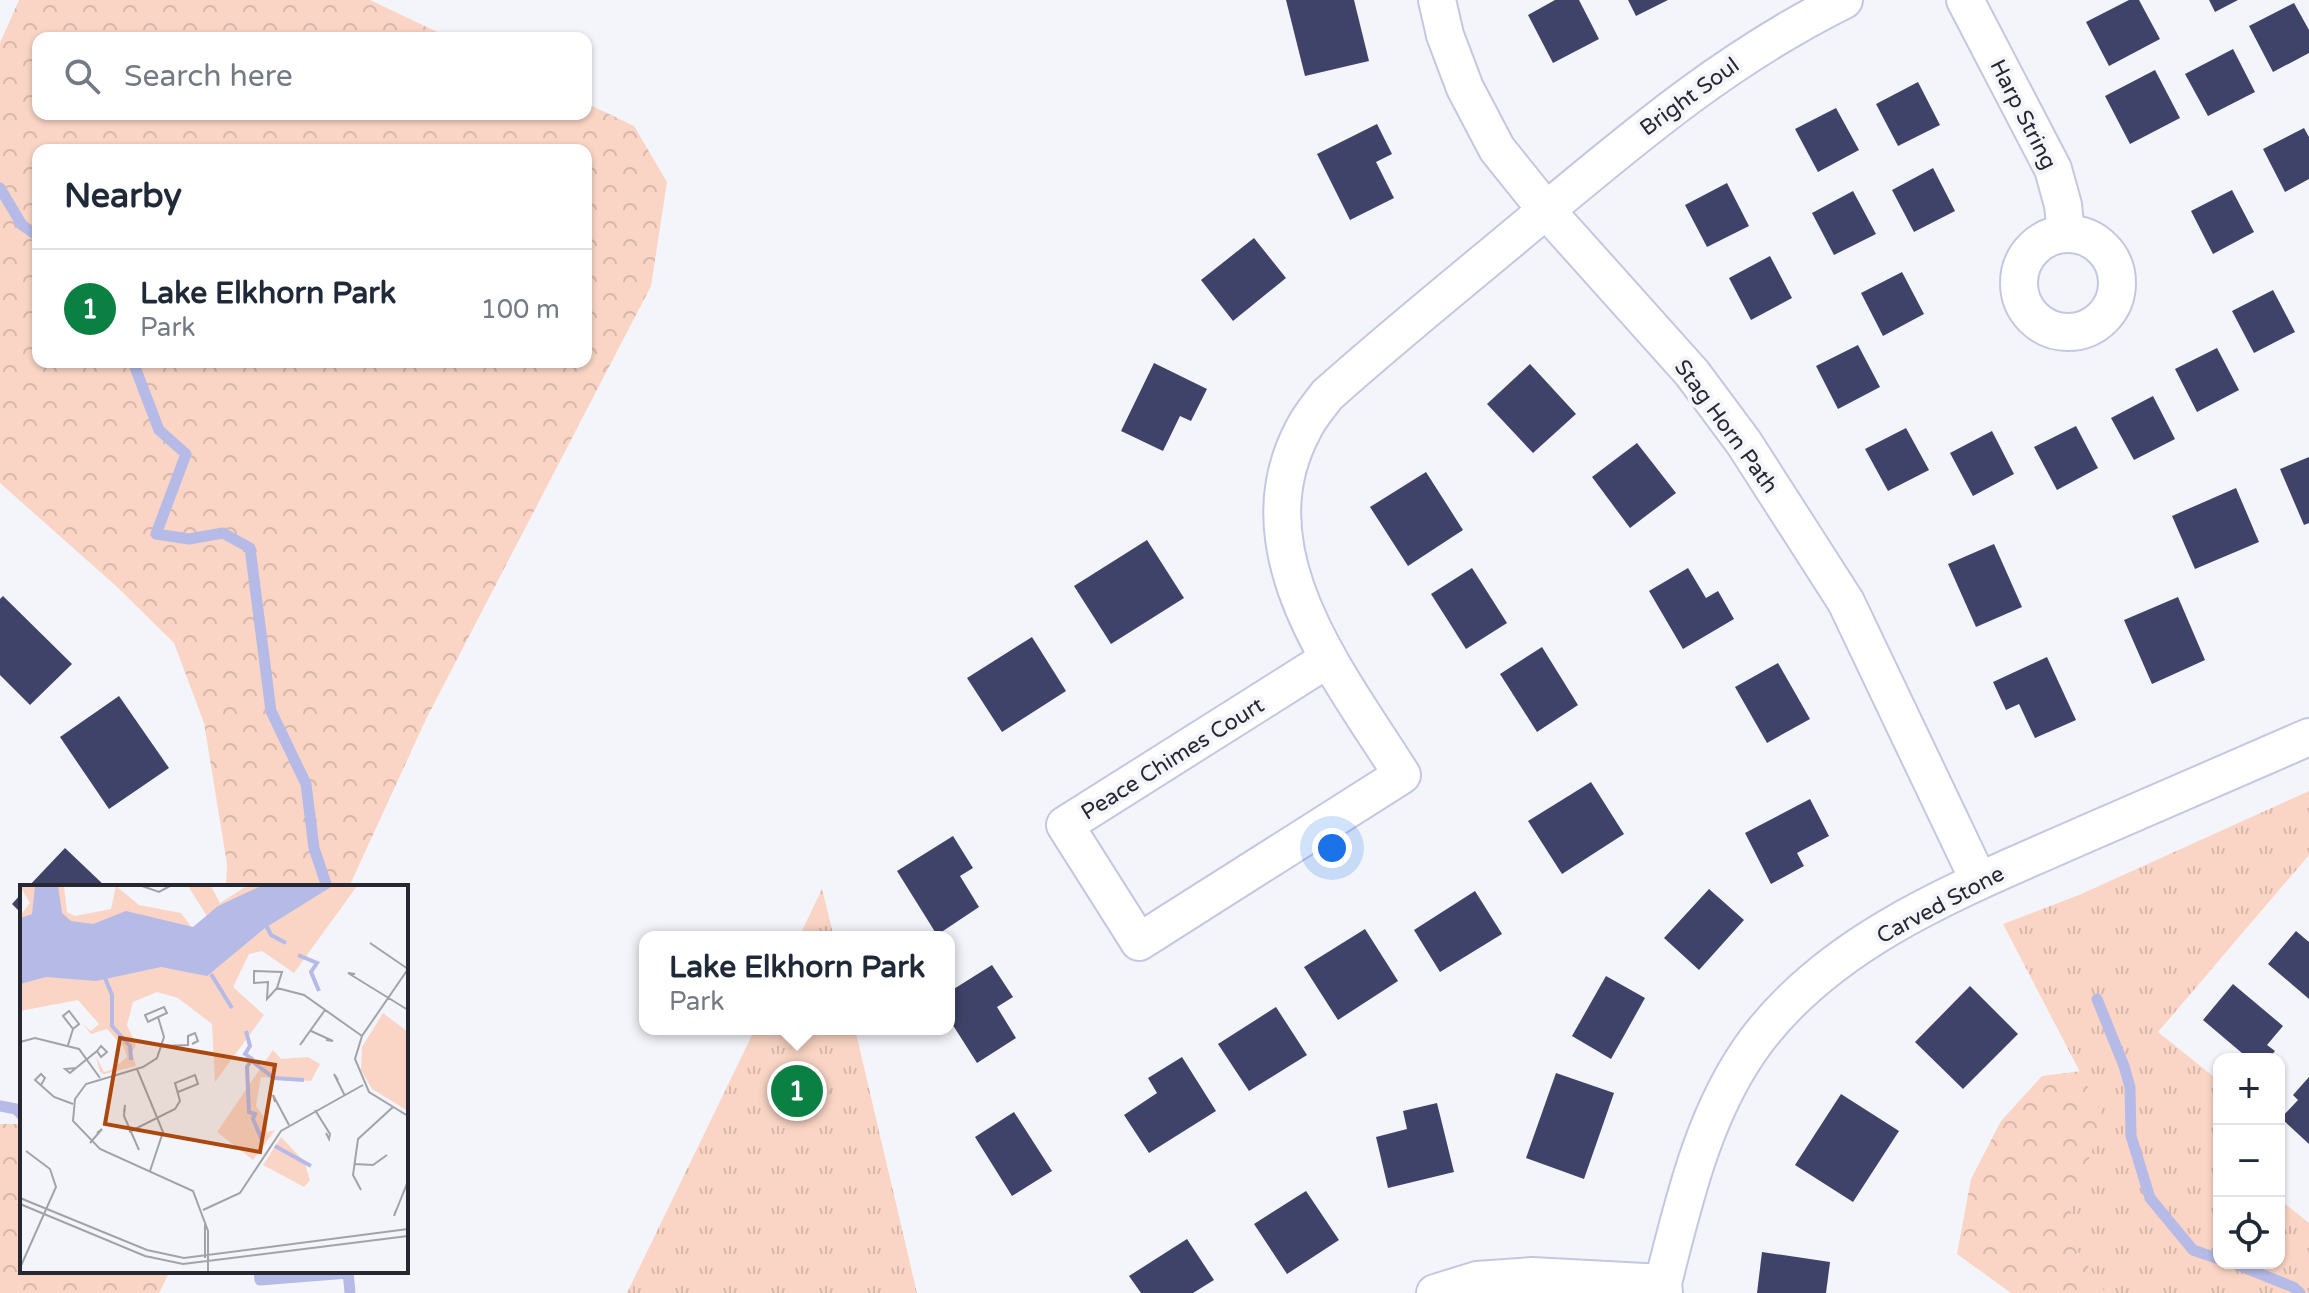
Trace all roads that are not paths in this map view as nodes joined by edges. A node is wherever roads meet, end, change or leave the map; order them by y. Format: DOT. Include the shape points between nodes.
graph roads {
  1 [pos="1437,0"];
  2 [pos="1844,0"];
  3 [pos="1965,0"];
  4 [pos="1546,210"];
  5 [pos="2066,233"];
  6 [pos="1328,659"];
  7 [pos="2309,737"];
  8 [pos="1979,881"];
  9 [pos="1663,1288"];
  10 [pos="1435,1293"];
  1 -- 4 [label="street, Stag Horn Path" via="1465,88 1497,149"];
  2 -- 4 [label="street, Bright Soul" via="1721,70"];
  3 -- 5 [label="street, Harp String" via="2053,169"];
  4 -- 6 [label="street, Peace Chimes Court" via="1338,385 1303,430 1282,497 1283,534 1301,605"];
  4 -- 8 [label="street, Stag Horn Path" via="1692,373 1797,523 1846,602"];
  6 -- 6 [label="street, Peace Chimes Court" via="1402,775 1139,942 1065,825"];
  7 -- 8 [label="street, Carved Stone"];
  8 -- 9 [label="street, Carved Stone" via="1898,922 1834,964 1756,1041 1721,1099 1701,1149"];
  9 -- 10 [label="street" via="1532,1276 1477,1280"];
}
